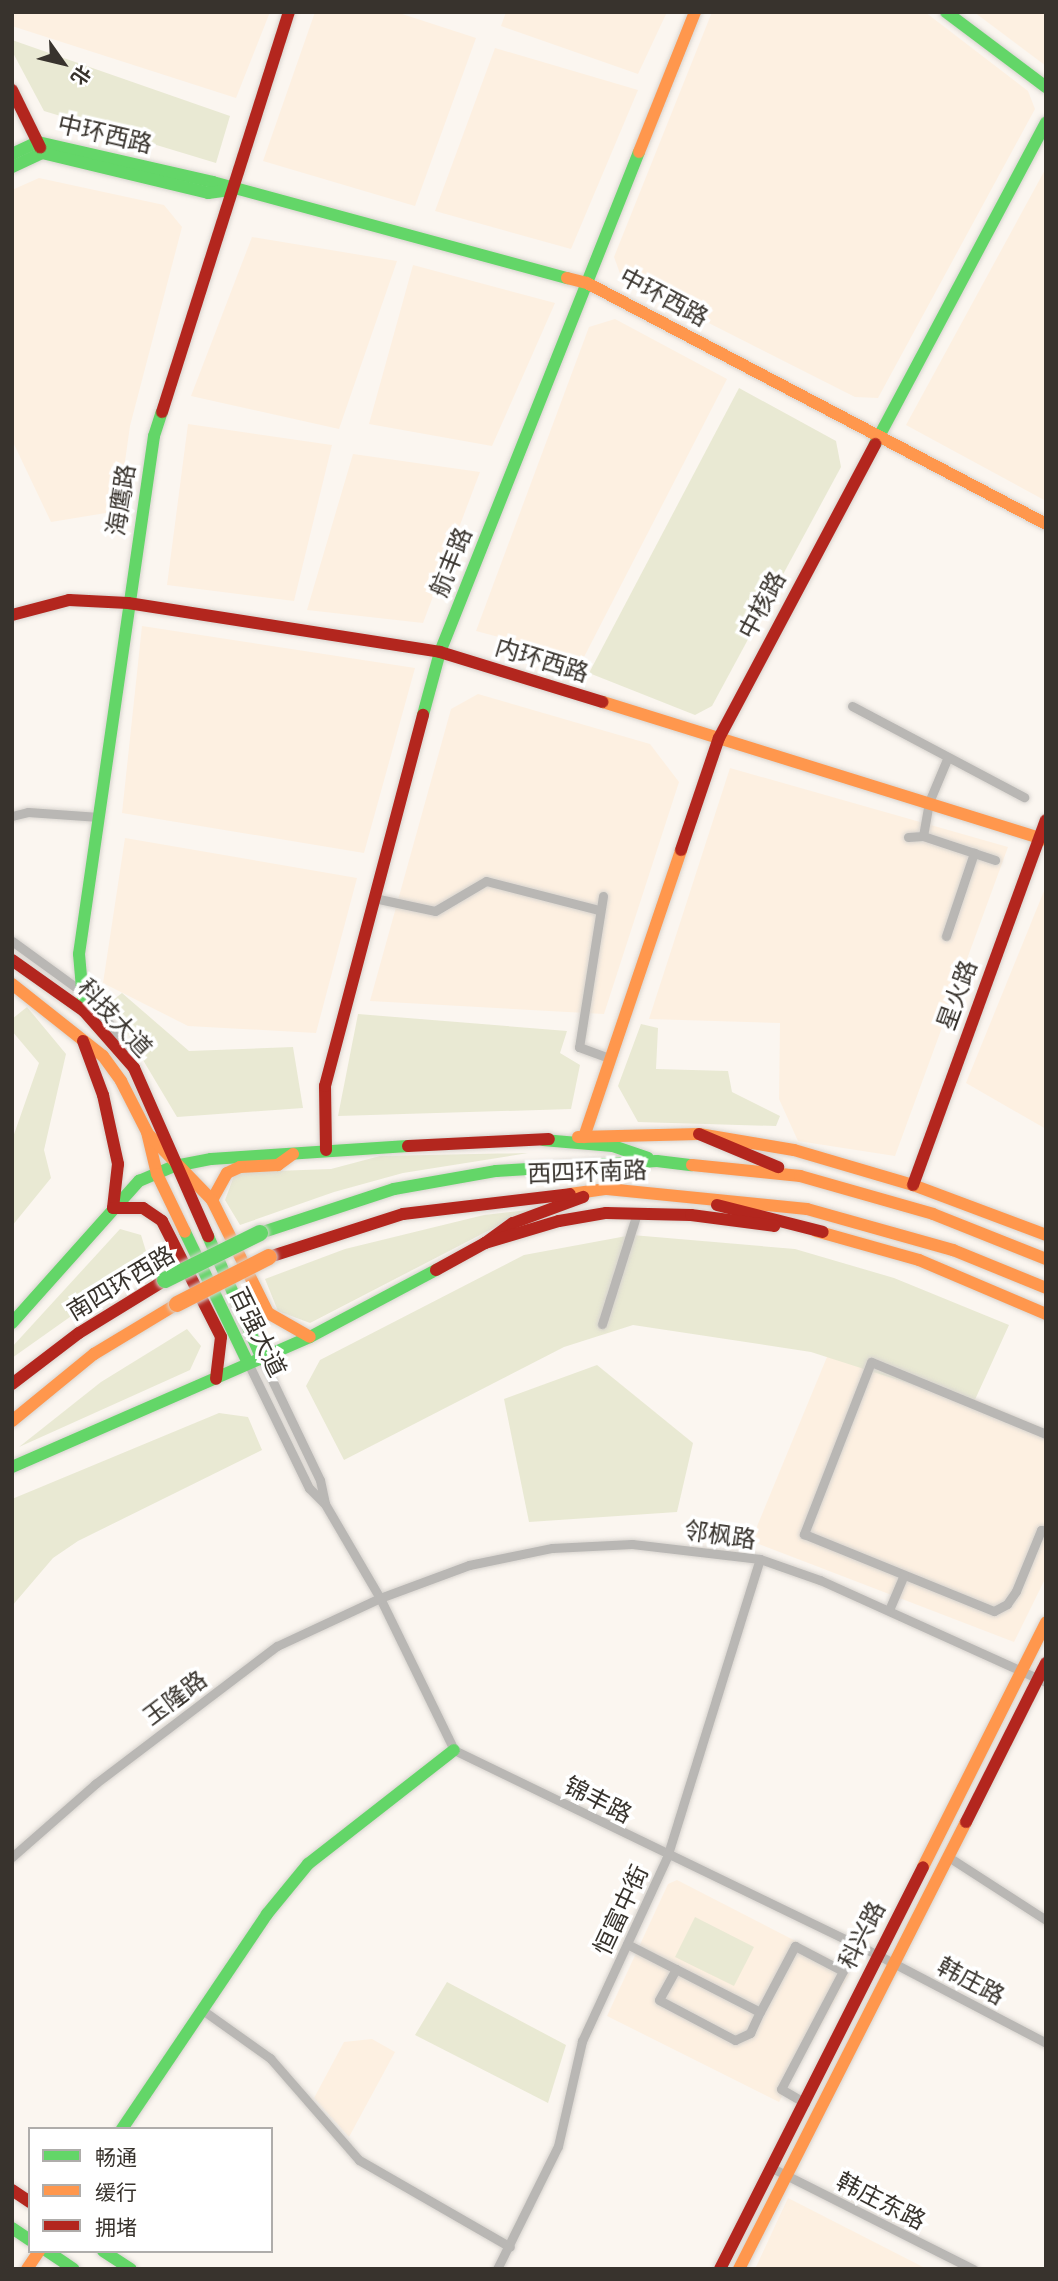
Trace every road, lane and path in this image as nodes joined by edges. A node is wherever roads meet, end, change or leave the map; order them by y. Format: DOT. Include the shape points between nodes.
graph roads {
  1 [pos="289,12"];
  2 [pos="695,12"];
  3 [pos="946,12"];
  4 [pos="1046,87"];
  5 [pos="12,90"];
  6 [pos="1046,123"];
  7 [pos="40,147"];
  8 [pos="12,154"];
  9 [pos="12,167"];
  10 [pos="230,190"];
  11 [pos="587,283"];
  12 [pos="878,435"];
  13 [pos="1046,524"];
  14 [pos="128,603"];
  15 [pos="12,614"];
  16 [pos="440,652"];
  17 [pos="852,706"];
  18 [pos="719,738"];
  19 [pos="947,759"];
  20 [pos="1024,797"];
  21 [pos="929,802"];
  22 [pos="12,816"];
  23 [pos="99,817"];
  24 [pos="1046,820"];
  25 [pos="923,836"];
  26 [pos="908,837"];
  27 [pos="1042,837"];
  28 [pos="974,853"];
  29 [pos="995,860"];
  30 [pos="603,895"];
  31 [pos="374,898"];
  32 [pos="599,910"];
  33 [pos="946,936"];
  34 [pos="12,941"];
  35 [pos="12,960"];
  36 [pos="12,984"];
  37 [pos="82,994"];
  38 [pos="84,1011"];
  39 [pos="80,1035"];
  40 [pos="609,1058"];
  41 [pos="134,1068"];
  42 [pos="147,1132"];
  43 [pos="699,1134"];
  44 [pos="584,1137"];
  45 [pos="542,1140"];
  46 [pos="326,1150"];
  47 [pos="293,1154"];
  48 [pos="657,1161"];
  49 [pos="175,1167"];
  50 [pos="156,1174"];
  51 [pos="800,1176"];
  52 [pos="913,1185"];
  53 [pos="607,1189"];
  54 [pos="667,1192"];
  55 [pos="212,1200"];
  56 [pos="113,1209"];
  57 [pos="637,1213"];
  58 [pos="823,1232"];
  59 [pos="260,1233"];
  60 [pos="1046,1235"];
  61 [pos="485,1243"];
  62 [pos="1046,1259"];
  63 [pos="1046,1288"];
  64 [pos="177,1304"];
  65 [pos="1046,1314"];
  66 [pos="12,1323"];
  67 [pos="602,1324"];
  68 [pos="310,1337"];
  69 [pos="254,1360"];
  70 [pos="216,1379"];
  71 [pos="12,1384"];
  72 [pos="12,1421"];
  73 [pos="1046,1434"];
  74 [pos="12,1466"];
  75 [pos="325,1504"];
  76 [pos="1044,1531"];
  77 [pos="760,1559"];
  78 [pos="904,1575"];
  79 [pos="380,1598"];
  80 [pos="889,1610"];
  81 [pos="1046,1622"];
  82 [pos="1020,1670"];
  83 [pos="1043,1674"];
  84 [pos="453,1750"];
  85 [pos="947,1856"];
  86 [pos="12,1857"];
  87 [pos="667,1857"];
  88 [pos="1046,1920"];
  89 [pos="626,1944"];
  90 [pos="878,1955"];
  91 [pos="894,1963"];
  92 [pos="676,1969"];
  93 [pos="201,2009"];
  94 [pos="760,2012"];
  95 [pos="1046,2042"];
  96 [pos="805,2103"];
  97 [pos="122,2127"];
  98 [pos="779,2171"];
  99 [pos="12,2190"];
  100 [pos="28,2201"];
  101 [pos="12,2228"];
  102 [pos="28,2239"];
  103 [pos="510,2247"];
  104 [pos="38,2253"];
  105 [pos="50,2253"];
  106 [pos="106,2253"];
  107 [pos="27,2269"];
  108 [pos="74,2269"];
  109 [pos="131,2269"];
  110 [pos="497,2269"];
  111 [pos="720,2269"];
  112 [pos="739,2269"];
  113 [pos="973,2269"];
  1 -- 10 [label="main road, 海鹰路"];
  2 -- 11 [label="main road, 航丰路"];
  3 -- 4 [label="main road"];
  5 -- 7 [label="main road"];
  6 -- 12 [label="main road, 中核路"];
  7 -- 8 [label="main road, 中环西路"];
  7 -- 9 [label="main road, 中环西路"];
  7 -- 10 [label="main road, 中环西路" via="208,193"];
  10 -- 11 [label="main road, 中环西路"];
  10 -- 14 [label="main road, 海鹰路" via="153,436"];
  11 -- 12 [label="main road, 中环西路"];
  11 -- 16 [label="main road, 航丰路"];
  12 -- 13 [label="main road, 中环西路"];
  12 -- 18 [label="main road, 中核路"];
  14 -- 15 [label="main road, 内环西路" via="69,600"];
  14 -- 16 [label="main road, 内环西路"];
  14 -- 23 [label="main road, 海鹰路"];
  16 -- 18 [label="main road, 内环西路"];
  16 -- 31 [label="main road, 航丰路"];
  17 -- 19 [label="street"];
  18 -- 21 [label="main road, 内环西路"];
  18 -- 40 [label="main road, 中核路"];
  19 -- 20 [label="street"];
  19 -- 21 [label="street"];
  21 -- 25 [label="street"];
  21 -- 27 [label="main road, 内环西路"];
  22 -- 23 [label="street" via="28,812"];
  23 -- 37 [label="main road, 海鹰路" via="79,954"];
  24 -- 27 [label="main road, 星火路"];
  25 -- 26 [label="street"];
  25 -- 28 [label="street"];
  27 -- 52 [label="main road, 星火路"];
  28 -- 29 [label="street"];
  28 -- 33 [label="street"];
  30 -- 32 [label="street"];
  31 -- 32 [label="street" via="435,911 486,881"];
  31 -- 46 [label="main road, 航丰路" via="325,1086"];
  32 -- 40 [label="street" via="579,1047"];
  34 -- 37 [label="street"];
  35 -- 38 [label="main road, 科技大道"];
  36 -- 39 [label="main road, 科技大道"];
  37 -- 38 [label="main road, 海鹰路"];
  37 -- 41 [label="street" via="114,1029"];
  38 -- 41 [label="main road, 科技大道"];
  39 -- 42 [label="main road, 科技大道" via="121,1081"];
  39 -- 56 [label="main road" via="94,1065 118,1164"];
  40 -- 44 [label="main road, 中核路"];
  41 -- 49 [label="main road, 科技大道" via="162,1125"];
  42 -- 49 [label="main road"];
  42 -- 50 [label="main road, 科技大道"];
  43 -- 44 [label="main road, 西四环南路"];
  43 -- 51 [label="main road"];
  43 -- 52 [label="main road, 西四环南路" via="794,1150"];
  44 -- 45 [label="main road, 西四环南路"];
  45 -- 46 [label="main road, 西四环南路"];
  45 -- 48 [label="main road" via="612,1146"];
  46 -- 47 [label="main road, 西四环南路"];
  47 -- 49 [label="main road, 西四环南路" via="211,1159"];
  47 -- 55 [label="main road" via="278,1165 240,1167 228,1173"];
  48 -- 51 [label="main road, 西四环南路"];
  48 -- 59 [label="main road, 西四环南路" via="496,1171 394,1188"];
  49 -- 50 [label="main road, 西四环南路"];
  49 -- 55 [label="main road"];
  49 -- 69 [label="main road, 百强大道"];
  50 -- 56 [label="main road, 南四环西路" via="139,1181"];
  50 -- 69 [label="main road, 百强大道"];
  51 -- 62 [label="main road, 西四环南路" via="933,1214"];
  52 -- 60 [label="main road, 西四环南路"];
  53 -- 54 [label="main road, 西四环南路"];
  53 -- 61 [label="main road" via="513,1223"];
  53 -- 64 [label="main road, 西四环南路, bridge" via="403,1214 270,1257"];
  54 -- 58 [label="main road"];
  54 -- 63 [label="main road, 西四环南路" via="807,1209 860,1221 953,1250"];
  55 -- 68 [label="main road" via="268,1314"];
  56 -- 66 [label="main road, 南四环西路"];
  56 -- 70 [label="main road" via="143,1208 162,1221 221,1337"];
  57 -- 58 [label="main road, 西四环南路"];
  57 -- 61 [label="main road, 西四环南路" via="559,1221"];
  57 -- 67 [label="street"];
  58 -- 65 [label="main road, 西四环南路" via="919,1260"];
  59 -- 71 [label="main road, 南四环西路, bridge" via="165,1280 79,1333"];
  61 -- 68 [label="main road, 西四环南路"];
  64 -- 72 [label="main road, 南四环西路" via="94,1354"];
  68 -- 69 [label="main road, 西四环南路"];
  69 -- 70 [label="main road"];
  69 -- 75 [label="street, 百强大道" via="320,1480"];
  69 -- 75 [label="street, 百强大道" via="309,1488"];
  70 -- 74 [label="main road"];
  73 -- 78 [label="street" via="871,1362 804,1534"];
  75 -- 79 [label="street, 百强大道"];
  76 -- 78 [label="street" via="1016,1591 1007,1604 994,1611"];
  77 -- 79 [label="street, 邻枫路" via="632,1544 552,1548 470,1565"];
  77 -- 80 [label="street, 邻枫路"];
  77 -- 87 [label="street, 恒富中街"];
  78 -- 80 [label="street"];
  79 -- 84 [label="street"];
  79 -- 86 [label="street, 玉隆路" via="277,1646 95,1784"];
  80 -- 82 [label="street, 邻枫路"];
  81 -- 82 [label="main road, 科兴路"];
  82 -- 83 [label="street, 邻枫路"];
  82 -- 90 [label="main road, 科兴路"];
  83 -- 85 [label="main road, 科兴路"];
  84 -- 87 [label="street, 锦丰路"];
  84 -- 93 [label="main road" via="308,1864"];
  85 -- 88 [label="street"];
  85 -- 91 [label="main road, 科兴路"];
  87 -- 89 [label="street, 恒富中街"];
  87 -- 90 [label="street, 锦丰路"];
  89 -- 92 [label="street"];
  89 -- 103 [label="street, 恒富中街" via="582,2041 558,2146"];
  90 -- 91 [label="street, 韩庄路"];
  90 -- 96 [label="main road, 科兴路"];
  91 -- 95 [label="street, 韩庄路"];
  91 -- 98 [label="main road, 科兴路"];
  92 -- 94 [label="street"];
  92 -- 94 [label="street" via="659,2000 735,2040 750,2033"];
  93 -- 97 [label="main road"];
  93 -- 103 [label="street" via="270,2058 359,2161"];
  94 -- 96 [label="street" via="795,1946 843,1971 781,2089"];
  96 -- 98 [label="main road, 科兴路"];
  98 -- 111 [label="main road, 科兴路"];
  98 -- 112 [label="main road, 科兴路"];
  98 -- 113 [label="street, 韩庄东路"];
  99 -- 100 [label="main road"];
  101 -- 102 [label="main road"];
  103 -- 110 [label="street, 恒富中街"];
  104 -- 107 [label="main road"];
  105 -- 108 [label="main road"];
  106 -- 109 [label="main road"];
}
